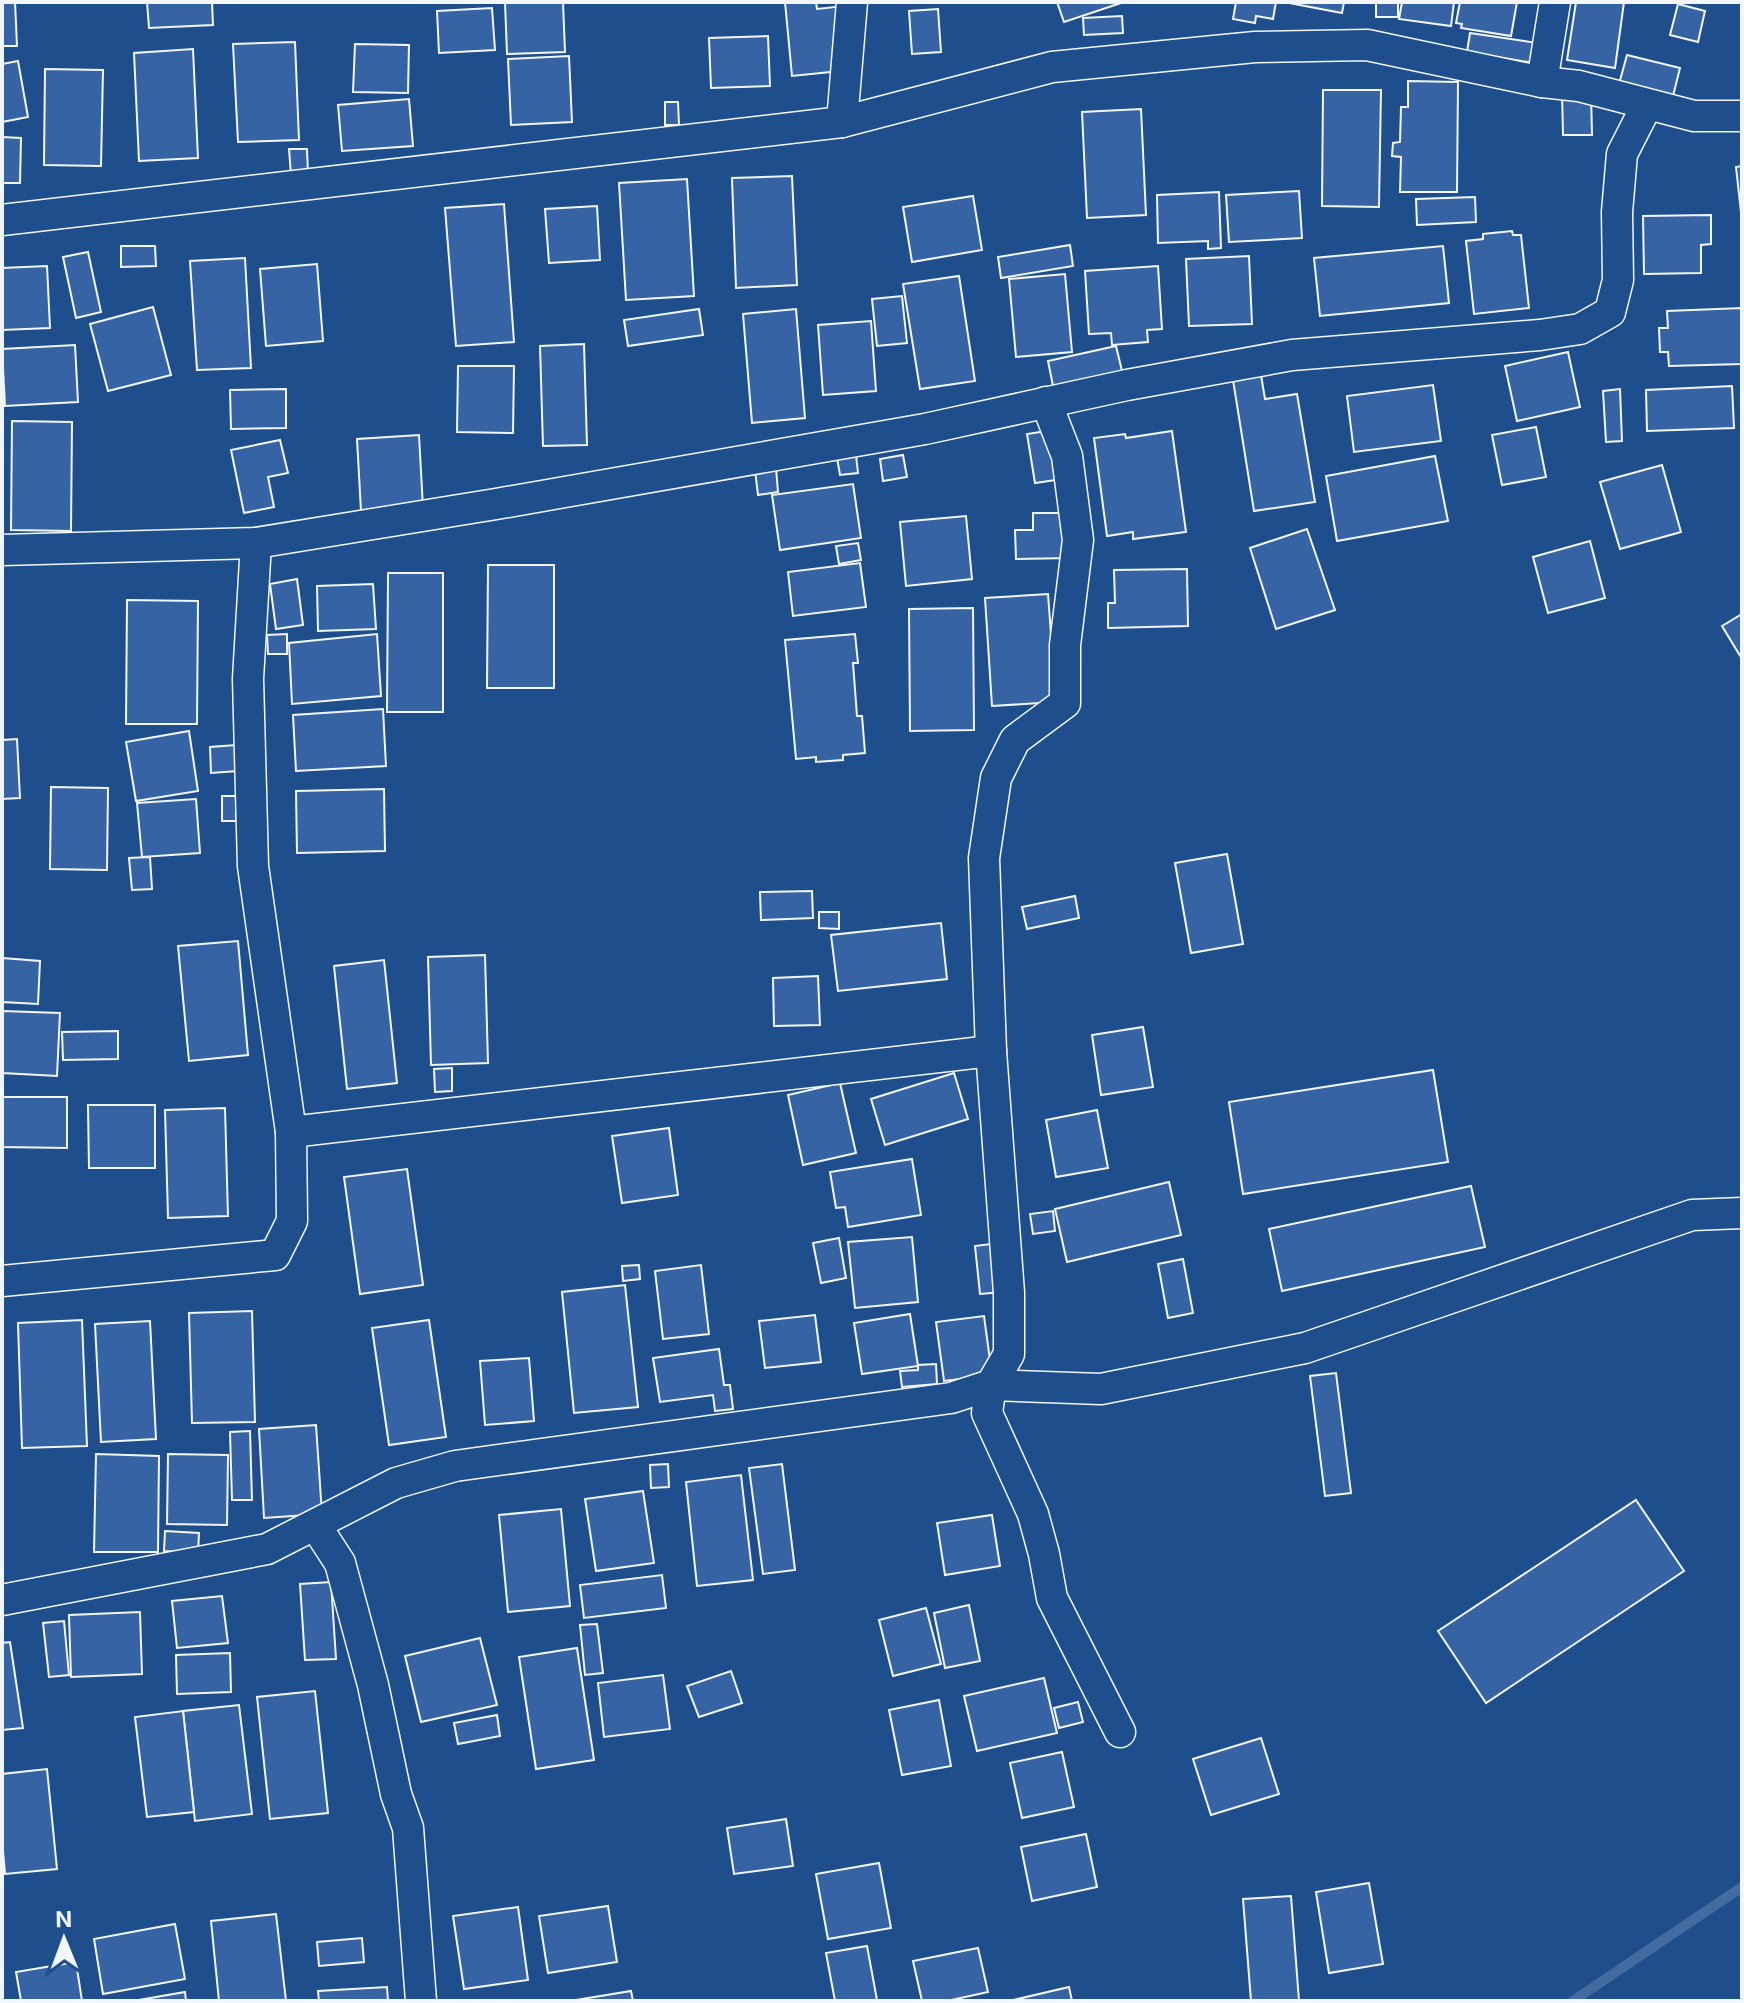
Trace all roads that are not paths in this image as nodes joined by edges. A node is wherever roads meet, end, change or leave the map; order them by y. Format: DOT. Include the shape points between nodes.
graph roads {
  1 [pos="852,2"];
  2 [pos="1555,2"];
  3 [pos="1542,82"];
  4 [pos="1647,105"];
  5 [pos="1742,116"];
  6 [pos="842,122"];
  7 [pos="2,220"];
  8 [pos="1046,402"];
  9 [pos="256,543"];
  10 [pos="2,550"];
  11 [pos="991,1051"];
  12 [pos="291,1132"];
  13 [pos="1742,1213"];
  14 [pos="2,1281"];
  15 [pos="991,1385"];
  16 [pos="316,1526"];
  17 [pos="2,1600"];
  18 [pos="1120,1732"];
  19 [pos="421,2001"];
  1 -- 6 [label="street"];
  2 -- 3 [label="street"];
  3 -- 4 [label="street" via="1579,86"];
  3 -- 6 [label="street" via="1367,45 1255,47 1052,67"];
  4 -- 5 [label="street" via="1694,116"];
  4 -- 8 [label="street" via="1622,154 1618,280 1610,312 1580,329 1292,355"];
  6 -- 7 [label="street"];
  8 -- 9 [label="street" via="925,429"];
  8 -- 11 [label="street" via="1067,456 1078,540 1065,645 1065,703 1015,740 996,778 984,858"];
  9 -- 10 [label="street"];
  9 -- 12 [label="street" via="248,679 253,866"];
  11 -- 12 [label="street"];
  11 -- 15 [label="street" via="1009,1354"];
  12 -- 14 [label="street" via="292,1221 275,1255"];
  13 -- 15 [label="street" via="1692,1215 1305,1348 1101,1389"];
  15 -- 16 [label="street" via="951,1398 455,1466 396,1483"];
  15 -- 18 [label="street" via="987,1413 1033,1514 1052,1598"];
  16 -- 17 [label="street" via="267,1549"];
  16 -- 19 [label="street" via="340,1563 408,1828"];
}
